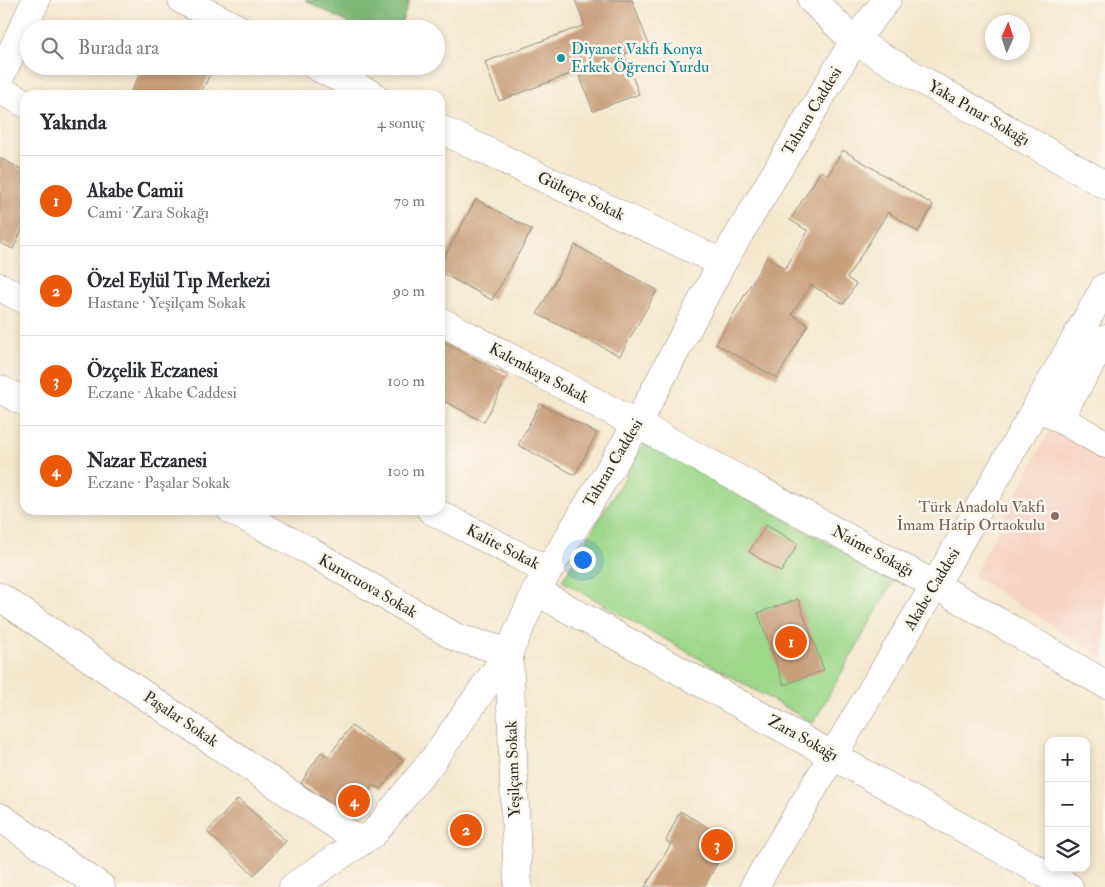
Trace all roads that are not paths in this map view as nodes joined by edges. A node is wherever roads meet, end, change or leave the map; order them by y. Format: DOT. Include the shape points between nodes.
graph roads {
  1 [pos="36,0"];
  2 [pos="182,0"];
  3 [pos="812,0"];
  4 [pos="887,0"];
  5 [pos="27,20"];
  6 [pos="221,20"];
  7 [pos="20,34"];
  8 [pos="854,41"];
  9 [pos="333,75"];
  10 [pos="0,77"];
  11 [pos="0,90"];
  12 [pos="363,90"];
  13 [pos="20,101"];
  14 [pos="445,130"];
  15 [pos="1105,185"];
  16 [pos="722,263"];
  17 [pos="0,287"];
  18 [pos="1105,288"];
  19 [pos="20,297"];
  20 [pos="445,324"];
  21 [pos="1105,339"];
  22 [pos="0,389"];
  23 [pos="20,399"];
  24 [pos="1048,412"];
  25 [pos="637,424"];
  26 [pos="1105,444"];
  27 [pos="241,515"];
  28 [pos="438,515"];
  29 [pos="542,581"];
  30 [pos="935,585"];
  31 [pos="0,596"];
  32 [pos="508,652"];
  33 [pos="1105,684"];
  34 [pos="833,755"];
  35 [pos="0,817"];
  36 [pos="361,842"];
  37 [pos="101,887"];
  38 [pos="293,887"];
  39 [pos="518,887"];
  40 [pos="754,887"];
  41 [pos="1069,887"];
  1 -- 5 [label="street"];
  2 -- 6 [label="street"];
  3 -- 8 [label="street, Yaka Pınar Sokağı"];
  4 -- 8 [label="street, Tahran Caddesi"];
  7 -- 10 [label="street"];
  8 -- 15 [label="street, Yaka Pınar Sokağı"];
  8 -- 16 [label="street, Tahran Caddesi"];
  9 -- 12 [label="street"];
  11 -- 13 [label="street"];
  14 -- 16 [label="street, Gültepe Sokak"];
  16 -- 25 [label="street, Tahran Caddesi"];
  17 -- 19 [label="street"];
  18 -- 24 [label="street, Akabe Caddesi"];
  20 -- 25 [label="street, Kalemkaya Sokak"];
  21 -- 24 [label="street"];
  22 -- 23 [label="street"];
  24 -- 26 [label="street"];
  24 -- 30 [label="street, Akabe Caddesi"];
  25 -- 29 [label="street, Tahran Caddesi"];
  25 -- 30 [label="street, Naime Sokağı"];
  27 -- 32 [label="street, Kurucuova Sokak" via="308,550 457,638"];
  28 -- 29 [label="street, Kalite Sokak"];
  29 -- 32 [label="street, Tahran Caddesi"];
  29 -- 34 [label="street, Zara Sokağı"];
  30 -- 33 [label="street, Naime Sokağı"];
  30 -- 34 [label="street, Akabe Caddesi"];
  31 -- 36 [label="street, Paşalar Sokak"];
  32 -- 36 [label="street, Tahran Caddesi" via="434,760 374,833"];
  32 -- 39 [label="street, Yeşilçam Sokak"];
  34 -- 40 [label="street, Akabe Caddesi"];
  34 -- 41 [label="street, Zara Sokağı"];
  35 -- 37 [label="street"];
  36 -- 38 [label="street, Tahran Caddesi"];
}
